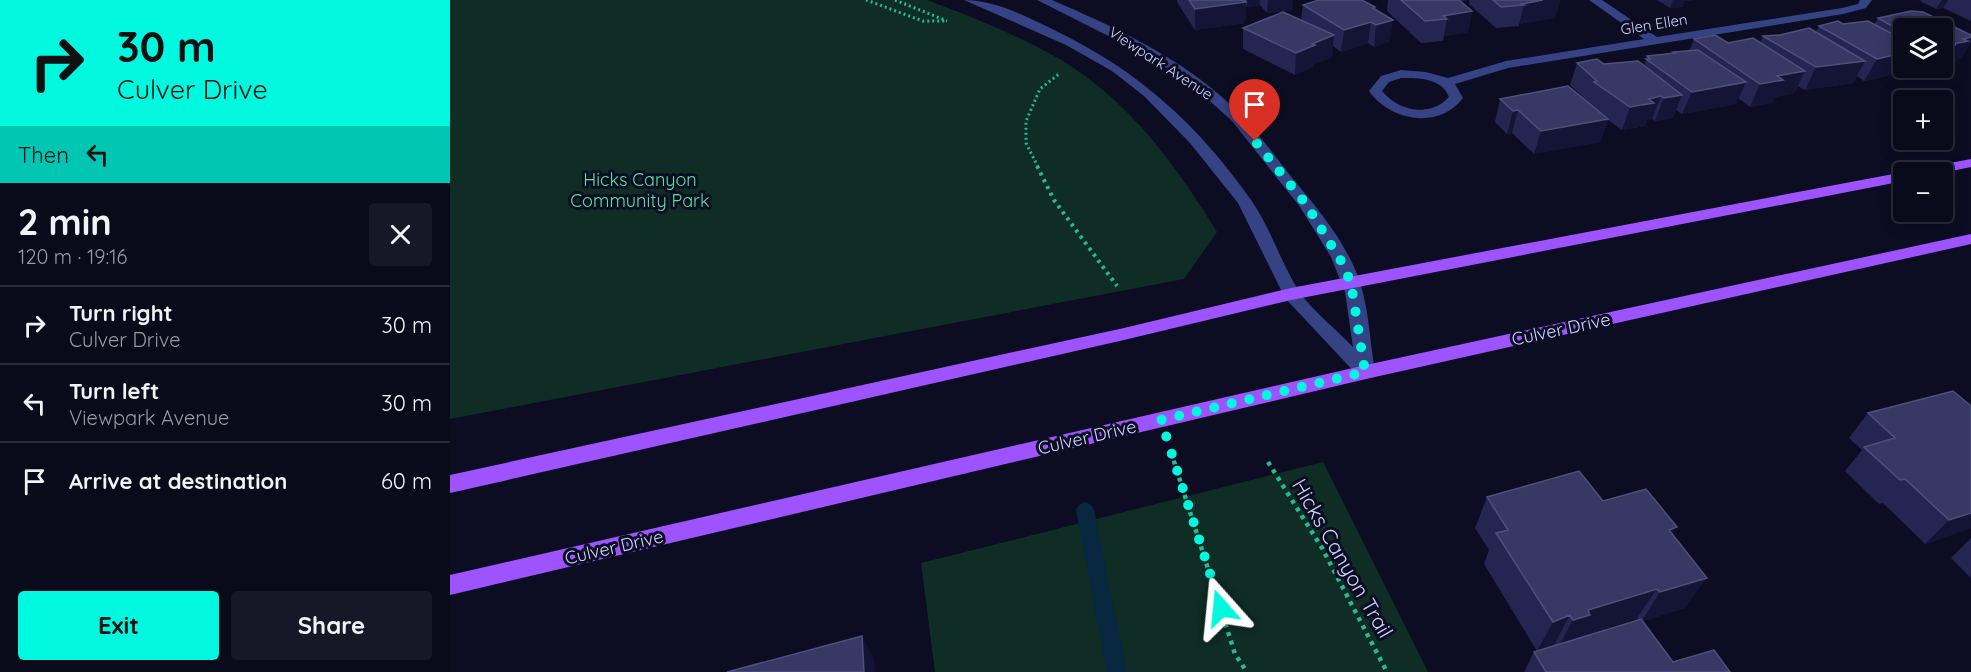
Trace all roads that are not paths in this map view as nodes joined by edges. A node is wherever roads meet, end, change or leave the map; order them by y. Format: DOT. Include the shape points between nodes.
graph roads {
  1 [pos="970,0"];
  2 [pos="1043,0"];
  3 [pos="1595,0"];
  4 [pos="1866,0"];
  5 [pos="1654,41"];
  6 [pos="1446,83"];
  7 [pos="1971,163"];
  8 [pos="1953,166"];
  9 [pos="1893,178"];
  10 [pos="1971,239"];
  11 [pos="1351,283"];
  12 [pos="1290,294"];
  13 [pos="1365,372"];
  14 [pos="450,484"];
  15 [pos="450,585"];
  1 -- 12 [label="street, Viewpark Avenue" via="1070,42 1116,68 1149,93 1195,140 1245,202"];
  2 -- 11 [label="street, Viewpark Avenue" via="1105,27 1159,58 1217,99 1306,204"];
  3 -- 5 [label="street"];
  4 -- 5 [label="street, Glen Ellen" via="1862,6 1843,11"];
  5 -- 6 [label="street, Glen Ellen" via="1506,65"];
  6 -- 6 [label="street" via="1425,75 1401,74 1387,77 1375,91 1391,107 1432,113 1452,106 1456,99 1454,90"];
  7 -- 8 [label="main road"];
  9 -- 11 [label="main road"];
  10 -- 13 [label="main road, Culver Drive"];
  11 -- 12 [label="main road"];
  11 -- 13 [label="street, Viewpark Avenue"];
  12 -- 13 [label="street, Viewpark Avenue"];
  12 -- 14 [label="main road"];
  13 -- 15 [label="main road, Culver Drive"];
}
